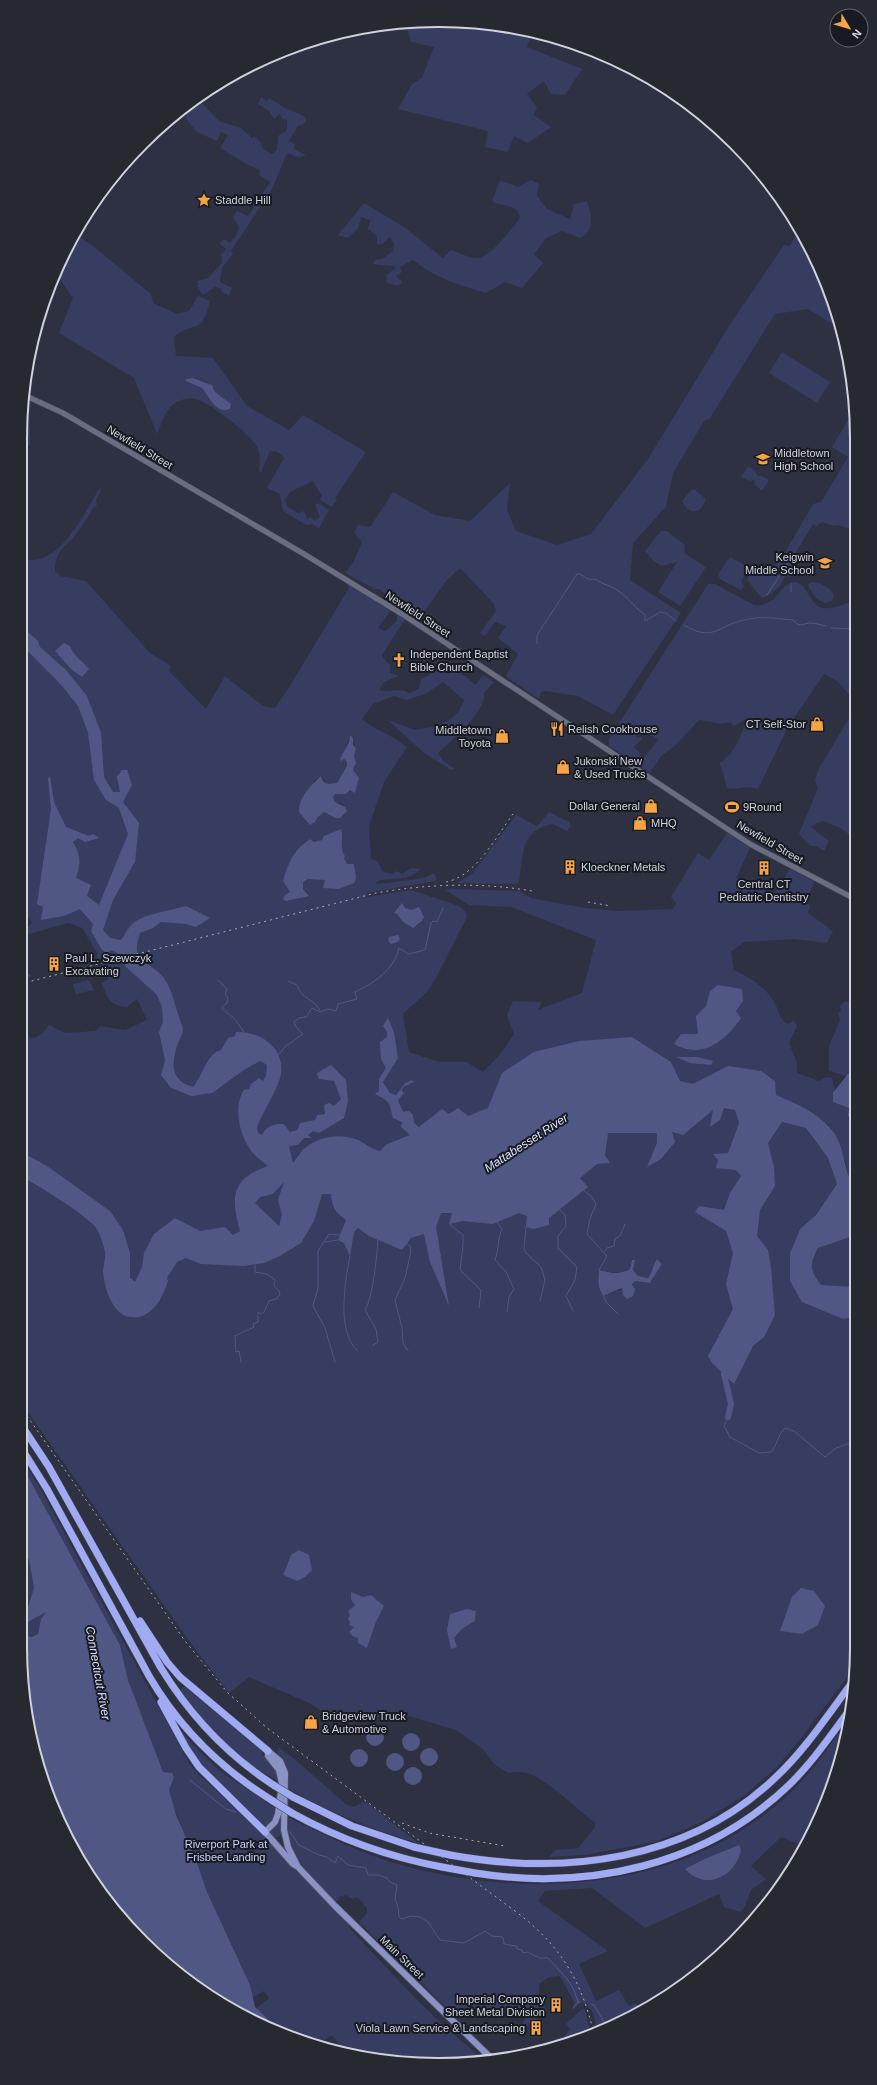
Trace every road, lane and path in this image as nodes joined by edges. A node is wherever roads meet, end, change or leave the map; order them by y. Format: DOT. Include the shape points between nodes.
graph roads {
  1 [pos="30,398"];
  2 [pos="850,896"];
  3 [pos="27,1434"];
  4 [pos="27,1457"];
  5 [pos="104,1566"];
  6 [pos="147,1671"];
  7 [pos="847,1689"];
  8 [pos="843,1718"];
  9 [pos="268,1751"];
  10 [pos="265,1832"];
  11 [pos="285,1837"];
  12 [pos="274,1842"];
  13 [pos="298,1867"];
  14 [pos="487,2055"];
  1 -- 2 [label="main road, Newfield Street" via="63,413 304,554 411,620 739,838"];
  3 -- 5 [label="highway" via="46,1462"];
  4 -- 6 [label="highway"];
  5 -- 7 [label="highway, bridge" via="161,1668 188,1708 224,1748 292,1797 352,1826 414,1847 450,1855 516,1863 578,1862 637,1854 686,1838 733,1812 774,1780"];
  5 -- 9 [label="highway" via="158,1650 177,1674"];
  6 -- 8 [label="highway, bridge" via="171,1710 203,1747 237,1777 292,1813 375,1850 475,1873 530,1878 596,1875 651,1865 694,1849 743,1822 780,1793 809,1763"];
  6 -- 10 [label="highway" via="153,1688 197,1764"];
  9 -- 10 [label="main road" via="267,1755 280,1772 282,1783 278,1814 275,1822"];
  9 -- 11 [label="main road, Main Street" via="281,1764 286,1776 283,1816"];
  10 -- 12 [label="main road, Main Street"];
  11 -- 12 [label="main road"];
  11 -- 13 [label="main road, Main Street"];
  12 -- 13 [label="main road, Main Street"];
  13 -- 14 [label="main road, Main Street"];
}
